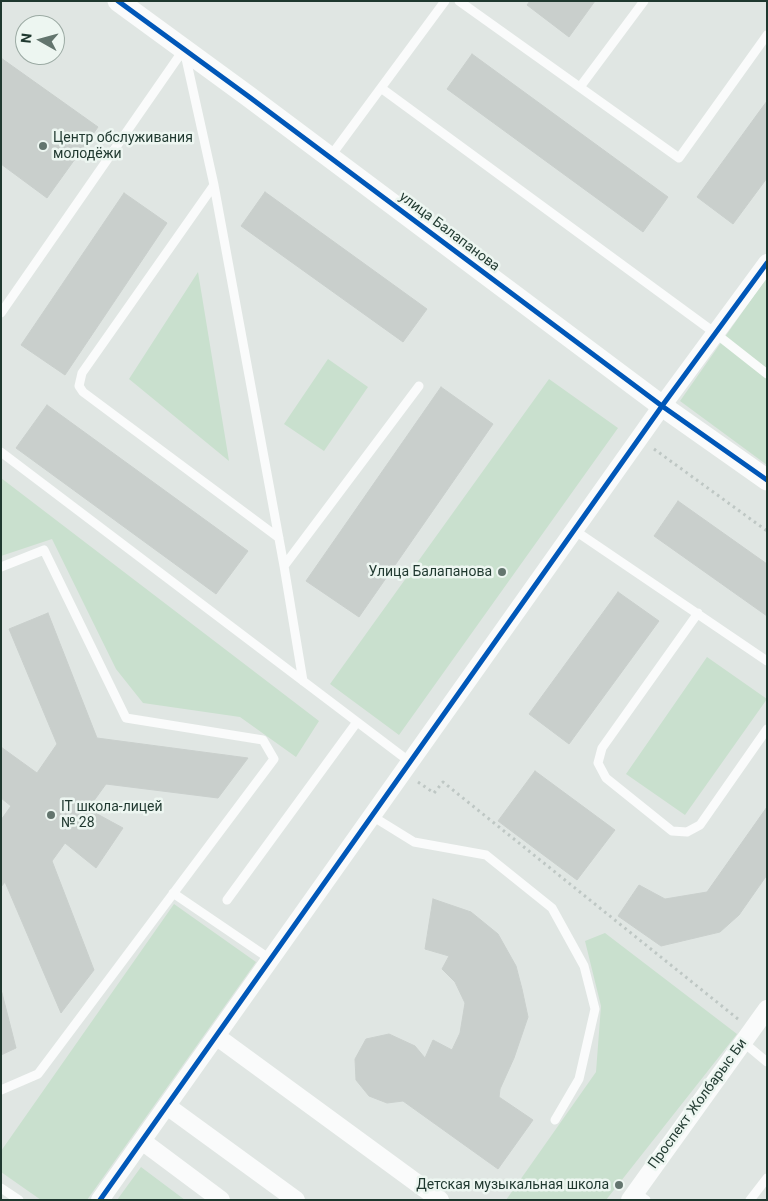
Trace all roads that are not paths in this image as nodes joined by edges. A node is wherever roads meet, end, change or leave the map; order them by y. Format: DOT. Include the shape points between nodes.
graph roads {
  1 [pos="118,1"];
  2 [pos="446,1"];
  3 [pos="459,1"];
  4 [pos="644,1"];
  5 [pos="767,35"];
  6 [pos="184,49"];
  7 [pos="580,87"];
  8 [pos="381,88"];
  9 [pos="330,157"];
  10 [pos="214,185"];
  11 [pos="767,263"];
  12 [pos="1,314"];
  13 [pos="715,333"];
  14 [pos="767,374"];
  15 [pos="419,386"];
  16 [pos="662,406"];
  17 [pos="1,452"];
  18 [pos="767,480"];
  19 [pos="574,530"];
  20 [pos="279,538"];
  21 [pos="284,566"];
  22 [pos="1,567"];
  23 [pos="698,613"];
  24 [pos="767,661"];
  25 [pos="304,681"];
  26 [pos="357,722"];
  27 [pos="767,729"];
  28 [pos="407,767"];
  29 [pos="372,816"];
  30 [pos="174,893"];
  31 [pos="227,900"];
  32 [pos="270,959"];
  33 [pos="767,1009"];
  34 [pos="216,1036"];
  35 [pos="747,1036"];
  36 [pos="767,1062"];
  37 [pos="1,1090"];
  38 [pos="167,1106"];
  39 [pos="555,1120"];
  40 [pos="142,1141"];
  41 [pos="767,1178"];
  42 [pos="1,1188"];
  43 [pos="637,1197"];
  44 [pos="19,1200"];
  45 [pos="100,1200"];
  46 [pos="221,1200"];
  47 [pos="296,1200"];
  48 [pos="440,1200"];
  49 [pos="750,1200"];
  1 -- 6 [label="street, улица Балапанова"];
  2 -- 8 [label="lane"];
  3 -- 7 [label="lane"];
  4 -- 7 [label="lane"];
  5 -- 7 [label="lane" via="679,158"];
  6 -- 9 [label="street, улица Балапанова"];
  6 -- 10 [label="lane"];
  6 -- 12 [label="lane"];
  8 -- 9 [label="lane"];
  8 -- 13 [label="lane"];
  9 -- 16 [label="street, улица Балапанова"];
  10 -- 20 [label="lane"];
  10 -- 20 [label="lane" via="82,373 79,386"];
  11 -- 13 [label="street"];
  13 -- 14 [label="lane"];
  13 -- 16 [label="street"];
  15 -- 21 [label="lane"];
  16 -- 18 [label="street, улица Балапанова"];
  16 -- 19 [label="street"];
  17 -- 25 [label="lane"];
  19 -- 23 [label="lane"];
  19 -- 28 [label="street"];
  20 -- 21 [label="lane"];
  21 -- 25 [label="lane"];
  22 -- 30 [label="lane" via="44,550 126,718 263,740 274,759"];
  23 -- 24 [label="lane"];
  23 -- 27 [label="lane" via="602,748 598,763 606,778 672,831 686,832 700,825"];
  25 -- 26 [label="lane"];
  26 -- 28 [label="lane"];
  26 -- 31 [label="lane"];
  28 -- 29 [label="street"];
  29 -- 32 [label="street"];
  29 -- 39 [label="lane" via="414,842 486,855 552,908 584,966 595,1010 579,1080"];
  30 -- 32 [label="lane"];
  30 -- 37 [label="lane" via="38,1074"];
  32 -- 34 [label="street"];
  33 -- 35 [label="street, Проспект Жолбарыс Би"];
  34 -- 38 [label="street"];
  34 -- 48 [label="street"];
  35 -- 36 [label="lane"];
  35 -- 43 [label="street, Проспект Жолбарыс Би"];
  38 -- 40 [label="street"];
  38 -- 47 [label="street"];
  40 -- 45 [label="street"];
  40 -- 46 [label="street"];
  41 -- 49 [label="lane"];
  42 -- 44 [label="lane"];
}
